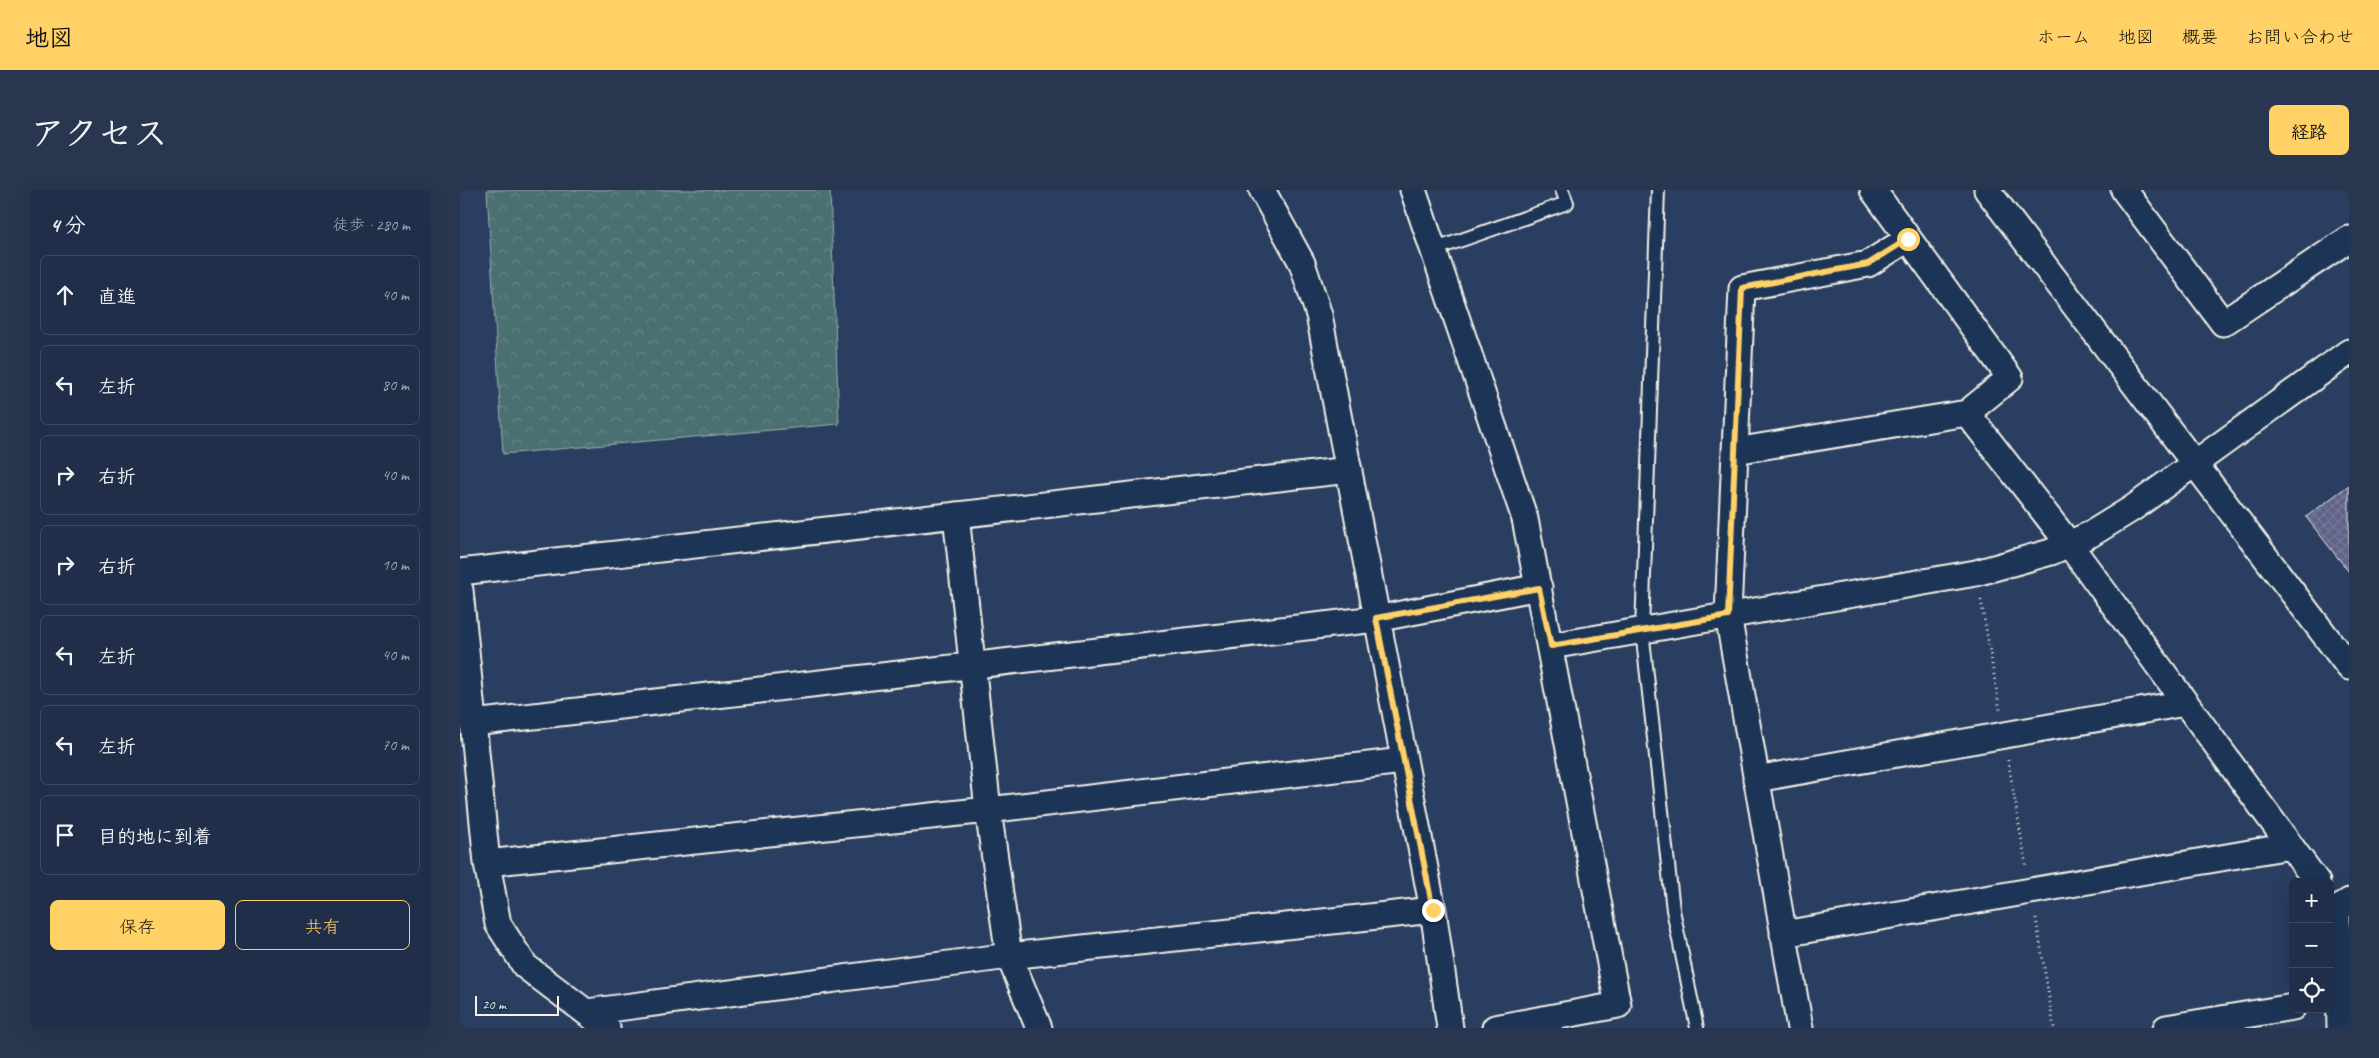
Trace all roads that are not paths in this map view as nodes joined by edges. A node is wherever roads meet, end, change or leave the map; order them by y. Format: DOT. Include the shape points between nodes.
graph roads {
  1 [pos="1262,190"];
  2 [pos="1413,190"];
  3 [pos="1562,190"];
  4 [pos="1658,190"];
  5 [pos="1873,190"];
  6 [pos="1987,190"];
  7 [pos="2132,193"];
  8 [pos="2349,238"];
  9 [pos="1908,239"];
  10 [pos="1433,250"];
  11 [pos="2349,352"];
  12 [pos="1967,413"];
  13 [pos="1735,451"];
  14 [pos="2196,465"];
  15 [pos="1349,470"];
  16 [pos="956,515"];
  17 [pos="2069,544"];
  18 [pos="460,572"];
  19 [pos="1539,588"];
  20 [pos="460,590"];
  21 [pos="1728,616"];
  22 [pos="1376,618"];
  23 [pos="1642,630"];
  24 [pos="1551,646"];
  25 [pos="972,666"];
  26 [pos="2349,667"];
  27 [pos="2185,703"];
  28 [pos="473,723"];
  29 [pos="1402,761"];
  30 [pos="1756,779"];
  31 [pos="988,810"];
  32 [pos="2290,846"];
  33 [pos="487,863"];
  34 [pos="2314,878"];
  35 [pos="2339,904"];
  36 [pos="1433,910"];
  37 [pos="1783,934"];
  38 [pos="1008,956"];
  39 [pos="2335,1000"];
  40 [pos="2289,1008"];
  41 [pos="587,1012"];
  42 [pos="607,1028"];
  43 [pos="1039,1028"];
  44 [pos="1450,1028"];
  45 [pos="1495,1028"];
  46 [pos="1697,1028"];
  47 [pos="1800,1028"];
  48 [pos="2166,1028"];
  49 [pos="2340,1028"];
  1 -- 15 [label="street" via="1302,263 1319,315"];
  2 -- 10 [label="street"];
  3 -- 10 [label="lane" via="1567,203"];
  4 -- 23 [label="lane"];
  5 -- 9 [label="street"];
  6 -- 14 [label="street"];
  7 -- 8 [label="street" via="2223,323"];
  9 -- 12 [label="street" via="2010,378"];
  9 -- 13 [label="street" via="1868,264 1742,288"];
  10 -- 19 [label="street" via="1525,519"];
  11 -- 14 [label="street"];
  12 -- 13 [label="street"];
  12 -- 17 [label="street"];
  13 -- 21 [label="street"];
  14 -- 17 [label="street" via="2133,508"];
  14 -- 26 [label="street"];
  15 -- 16 [label="street"];
  15 -- 22 [label="street"];
  16 -- 18 [label="street"];
  16 -- 25 [label="street"];
  17 -- 21 [label="street" via="1976,572"];
  17 -- 27 [label="street"];
  19 -- 22 [label="street"];
  19 -- 24 [label="street"];
  20 -- 28 [label="street"];
  21 -- 23 [label="street"];
  21 -- 30 [label="street"];
  22 -- 25 [label="street"];
  22 -- 29 [label="street"];
  23 -- 24 [label="street"];
  23 -- 46 [label="lane" via="1673,910"];
  24 -- 45 [label="street" via="1618,1005"];
  25 -- 28 [label="street"];
  25 -- 31 [label="street"];
  27 -- 30 [label="street"];
  27 -- 32 [label="street"];
  28 -- 33 [label="street"];
  29 -- 31 [label="street"];
  29 -- 36 [label="street"];
  30 -- 37 [label="street"];
  31 -- 33 [label="street"];
  31 -- 38 [label="street"];
  32 -- 34 [label="street"];
  32 -- 37 [label="street"];
  33 -- 41 [label="street" via="498,924 525,966"];
  35 -- 39 [label="street"];
  36 -- 38 [label="street"];
  36 -- 44 [label="street"];
  37 -- 47 [label="street"];
  38 -- 41 [label="street"];
  38 -- 43 [label="street"];
  39 -- 49 [label="street"];
  40 -- 48 [label="street"];
  41 -- 42 [label="street"];
}
